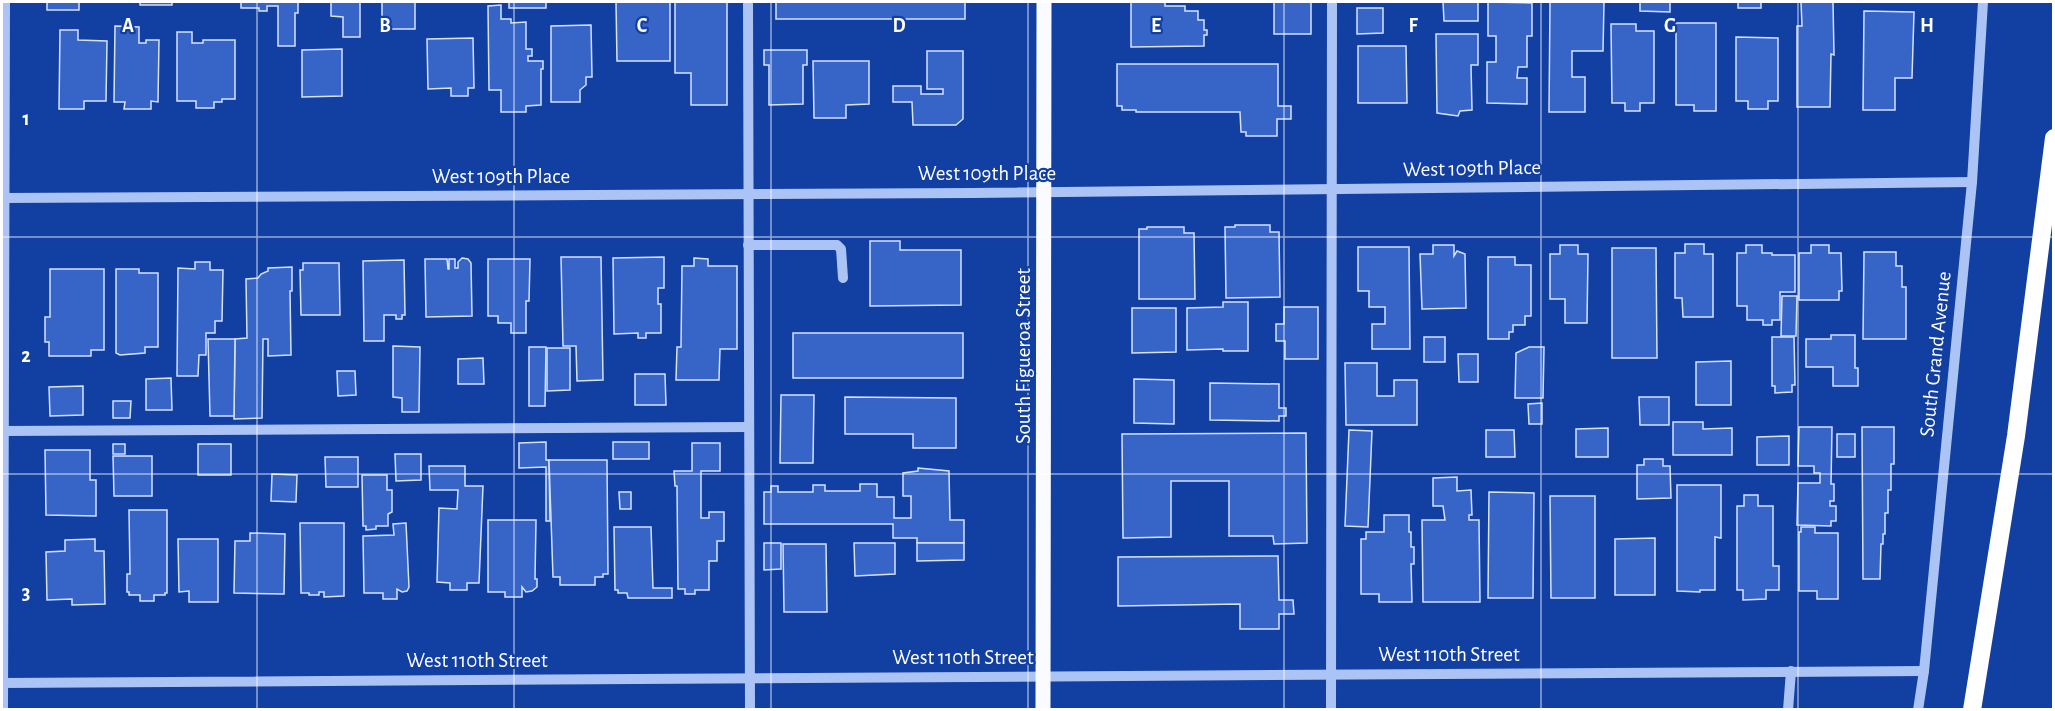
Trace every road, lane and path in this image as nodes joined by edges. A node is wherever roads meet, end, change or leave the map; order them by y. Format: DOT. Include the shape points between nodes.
graph roads {
  1 [pos="5,2"];
  2 [pos="748,2"];
  3 [pos="1044,2"];
  4 [pos="1332,2"];
  5 [pos="1983,2"];
  6 [pos="2054,138"];
  7 [pos="1972,182"];
  8 [pos="1332,189"];
  9 [pos="1044,192"];
  10 [pos="748,194"];
  11 [pos="3,198"];
  12 [pos="748,245"];
  13 [pos="843,278"];
  14 [pos="749,427"];
  15 [pos="3,431"];
  16 [pos="1791,671"];
  17 [pos="1924,671"];
  18 [pos="1331,674"];
  19 [pos="1043,675"];
  20 [pos="749,678"];
  21 [pos="3,683"];
  22 [pos="3,710"];
  23 [pos="750,710"];
  24 [pos="1043,710"];
  25 [pos="1331,710"];
  26 [pos="1788,710"];
  27 [pos="1918,710"];
  28 [pos="1972,710"];
  1 -- 11 [label="street"];
  2 -- 10 [label="street"];
  3 -- 9 [label="main road, South Figueroa Street"];
  4 -- 8 [label="street"];
  5 -- 7 [label="street, South Grand Avenue"];
  6 -- 28 [label="highway" via="2016,436"];
  7 -- 8 [label="street, West 109th Place"];
  7 -- 17 [label="street, South Grand Avenue"];
  8 -- 9 [label="street, West 109th Place"];
  8 -- 18 [label="street"];
  9 -- 10 [label="street, West 109th Place"];
  9 -- 19 [label="main road, South Figueroa Street"];
  10 -- 11 [label="street, West 109th Place"];
  10 -- 12 [label="street"];
  11 -- 15 [label="street"];
  12 -- 13 [label="street" via="837,245 841,249"];
  12 -- 14 [label="street"];
  14 -- 15 [label="street"];
  14 -- 20 [label="street"];
  15 -- 21 [label="street"];
  16 -- 17 [label="street, West 110th Street"];
  16 -- 18 [label="street, West 110th Street"];
  16 -- 26 [label="street"];
  17 -- 27 [label="street, South Grand Avenue"];
  18 -- 19 [label="street, West 110th Street"];
  18 -- 25 [label="street"];
  19 -- 20 [label="street, West 110th Street"];
  19 -- 24 [label="main road, South Figueroa Street"];
  20 -- 21 [label="street, West 110th Street"];
  20 -- 23 [label="street"];
  21 -- 22 [label="street"];
}
